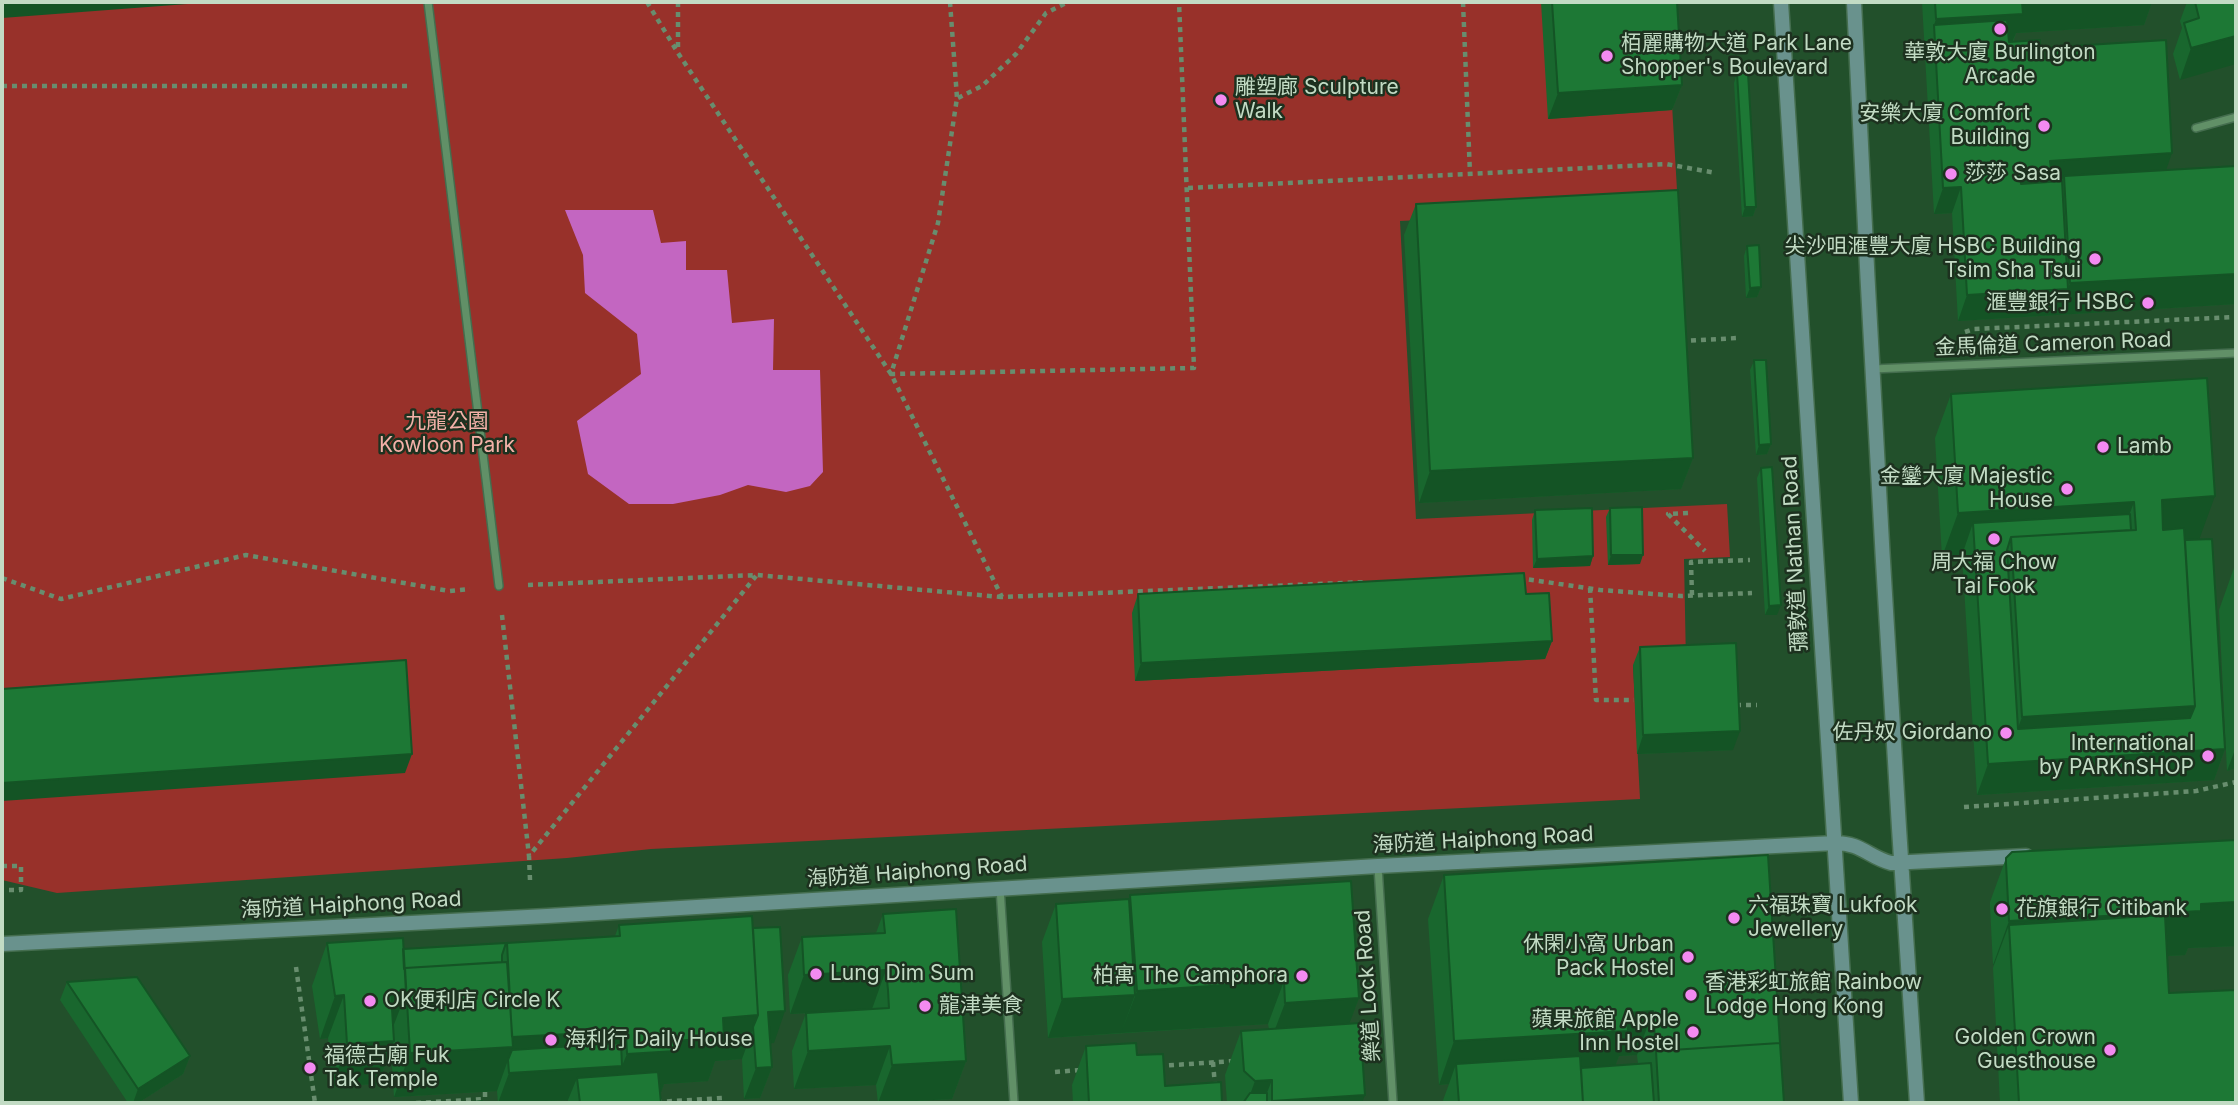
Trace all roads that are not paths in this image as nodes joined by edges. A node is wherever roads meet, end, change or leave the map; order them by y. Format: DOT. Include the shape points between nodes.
graph roads {
  1 [pos="428,2"];
  2 [pos="1781,2"];
  3 [pos="1854,2"];
  4 [pos="2236,117"];
  5 [pos="2196,128"];
  6 [pos="2236,354"];
  7 [pos="1872,369"];
  8 [pos="499,586"];
  9 [pos="1835,843"];
  10 [pos="2047,856"];
  11 [pos="1900,863"];
  12 [pos="1378,866"];
  13 [pos="1000,888"];
  14 [pos="2,944"];
  15 [pos="1014,1103"];
  16 [pos="1393,1103"];
  17 [pos="1851,1103"];
  18 [pos="1917,1103"];
  1 -- 8 [label="street"];
  2 -- 9 [label="main road, 彌敦道 Nathan Road"];
  3 -- 7 [label="main road"];
  4 -- 5 [label="street"];
  6 -- 7 [label="street, 金馬倫道 Cameron Road"];
  7 -- 11 [label="main road"];
  9 -- 11 [label="main road, 海防道 Haiphong Road" via="1854,845 1882,861"];
  9 -- 12 [label="main road, 海防道 Haiphong Road"];
  9 -- 17 [label="main road, 彌敦道 Nathan Road"];
  10 -- 11 [label="main road"];
  11 -- 18 [label="main road"];
  12 -- 13 [label="main road, 海防道 Haiphong Road"];
  12 -- 16 [label="street, 樂道 Lock Road"];
  13 -- 14 [label="main road, 海防道 Haiphong Road"];
  13 -- 15 [label="street"];
}
